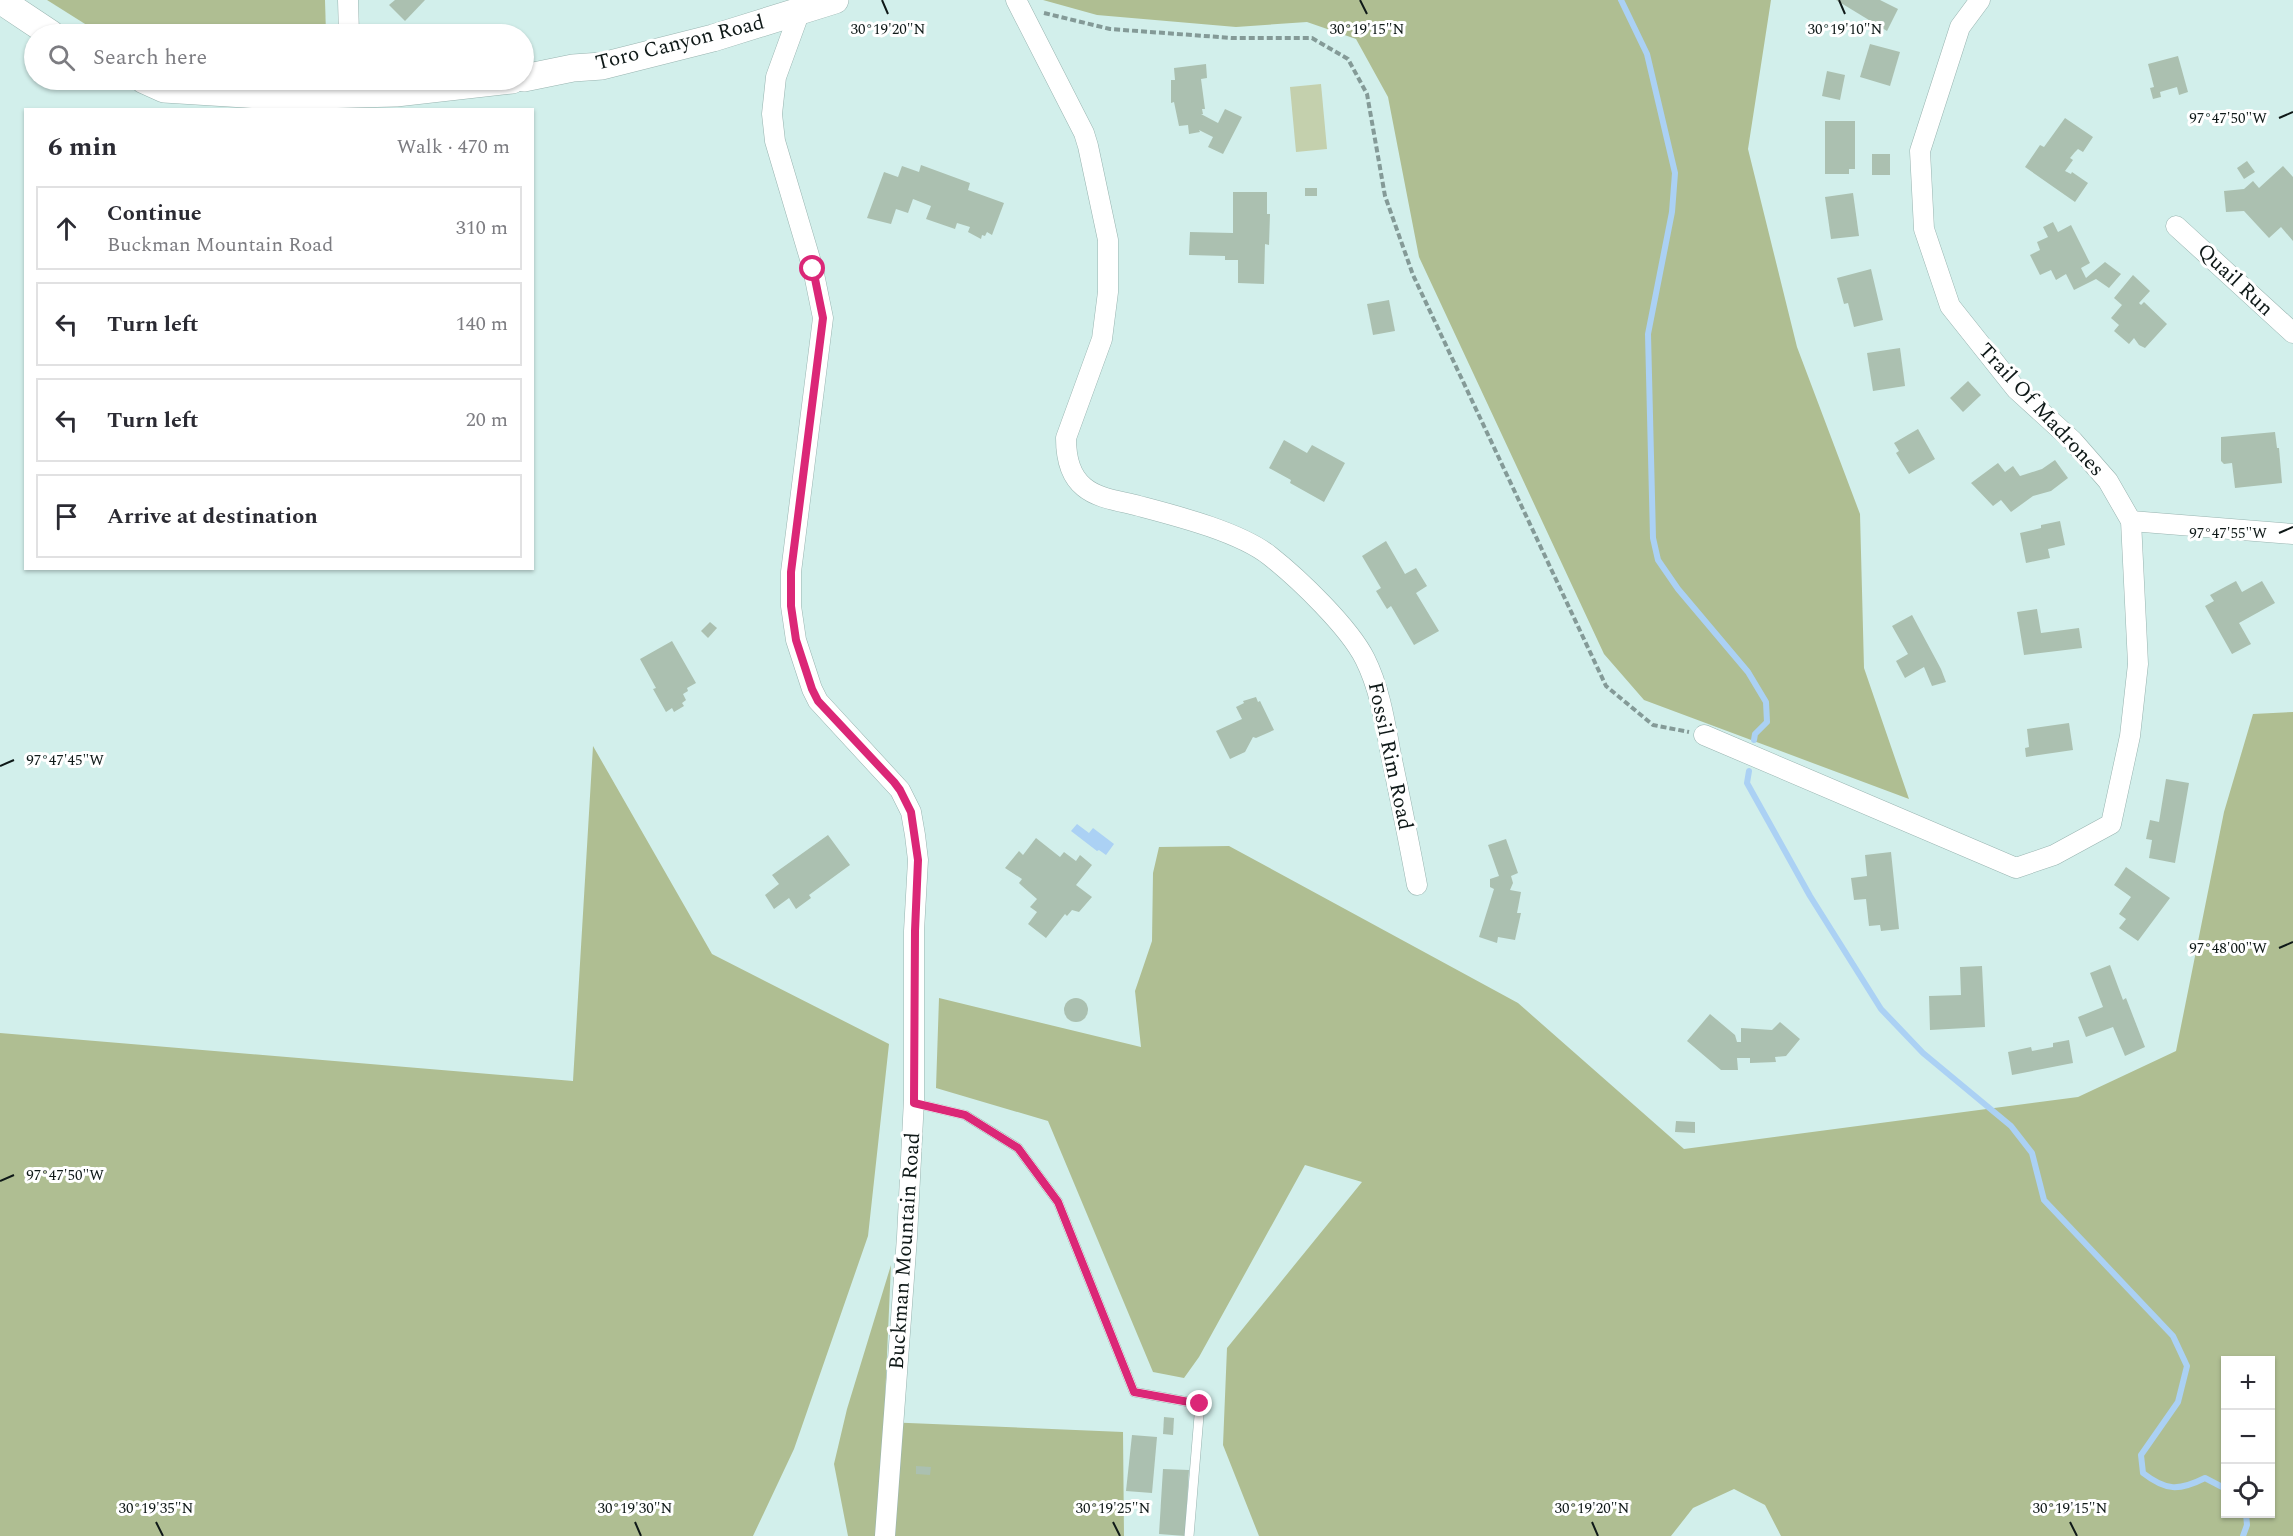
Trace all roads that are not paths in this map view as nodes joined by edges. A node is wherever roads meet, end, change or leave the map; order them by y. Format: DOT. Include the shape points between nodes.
graph roads {
  1 [pos="0,0"];
  2 [pos="348,0"];
  3 [pos="836,0"];
  4 [pos="1980,0"];
  5 [pos="1017,3"];
  6 [pos="800,10"];
  7 [pos="36,24"];
  8 [pos="349,24"];
  9 [pos="534,76"];
  10 [pos="180,90"];
  11 [pos="332,90"];
  12 [pos="2176,226"];
  13 [pos="2293,333"];
  14 [pos="2131,521"];
  15 [pos="2293,534"];
  16 [pos="1704,735"];
  17 [pos="1417,885"];
  18 [pos="914,1103"];
  19 [pos="885,1536"];
  20 [pos="1189,1536"];
  1 -- 7 [label="street"];
  2 -- 8 [label="street"];
  3 -- 6 [label="street, Toro Canyon Road"];
  4 -- 14 [label="street, Trail Of Madrones" via="1960,27 1920,151 1924,229 1950,306 2016,389 2073,441 2108,481"];
  5 -- 17 [label="street, Fossil Rim Road" via="1084,133 1108,240 1108,292 1102,339 1066,438 1070,468 1094,495 1167,513 1236,537 1268,555 1348,633 1374,677 1382,706"];
  6 -- 9 [label="street, Toro Canyon Road" via="713,38 602,66"];
  6 -- 18 [label="street, Buckman Mountain Road" via="776,76 772,114 775,141 813,269 823,318 791,572 791,606 804,670 818,701 894,782 911,812 918,860"];
  10 -- 11 [label="street" via="277,96"];
  12 -- 13 [label="street, Quail Run"];
  14 -- 15 [label="street"];
  14 -- 16 [label="street, Trail Of Madrones" via="2138,664 2130,736 2111,824 2054,855 2016,868"];
  18 -- 19 [label="street, Buckman Mountain Road"];
  18 -- 20 [label="lane" via="965,1115 1018,1148 1058,1202 1134,1392 1200,1404"];
}
